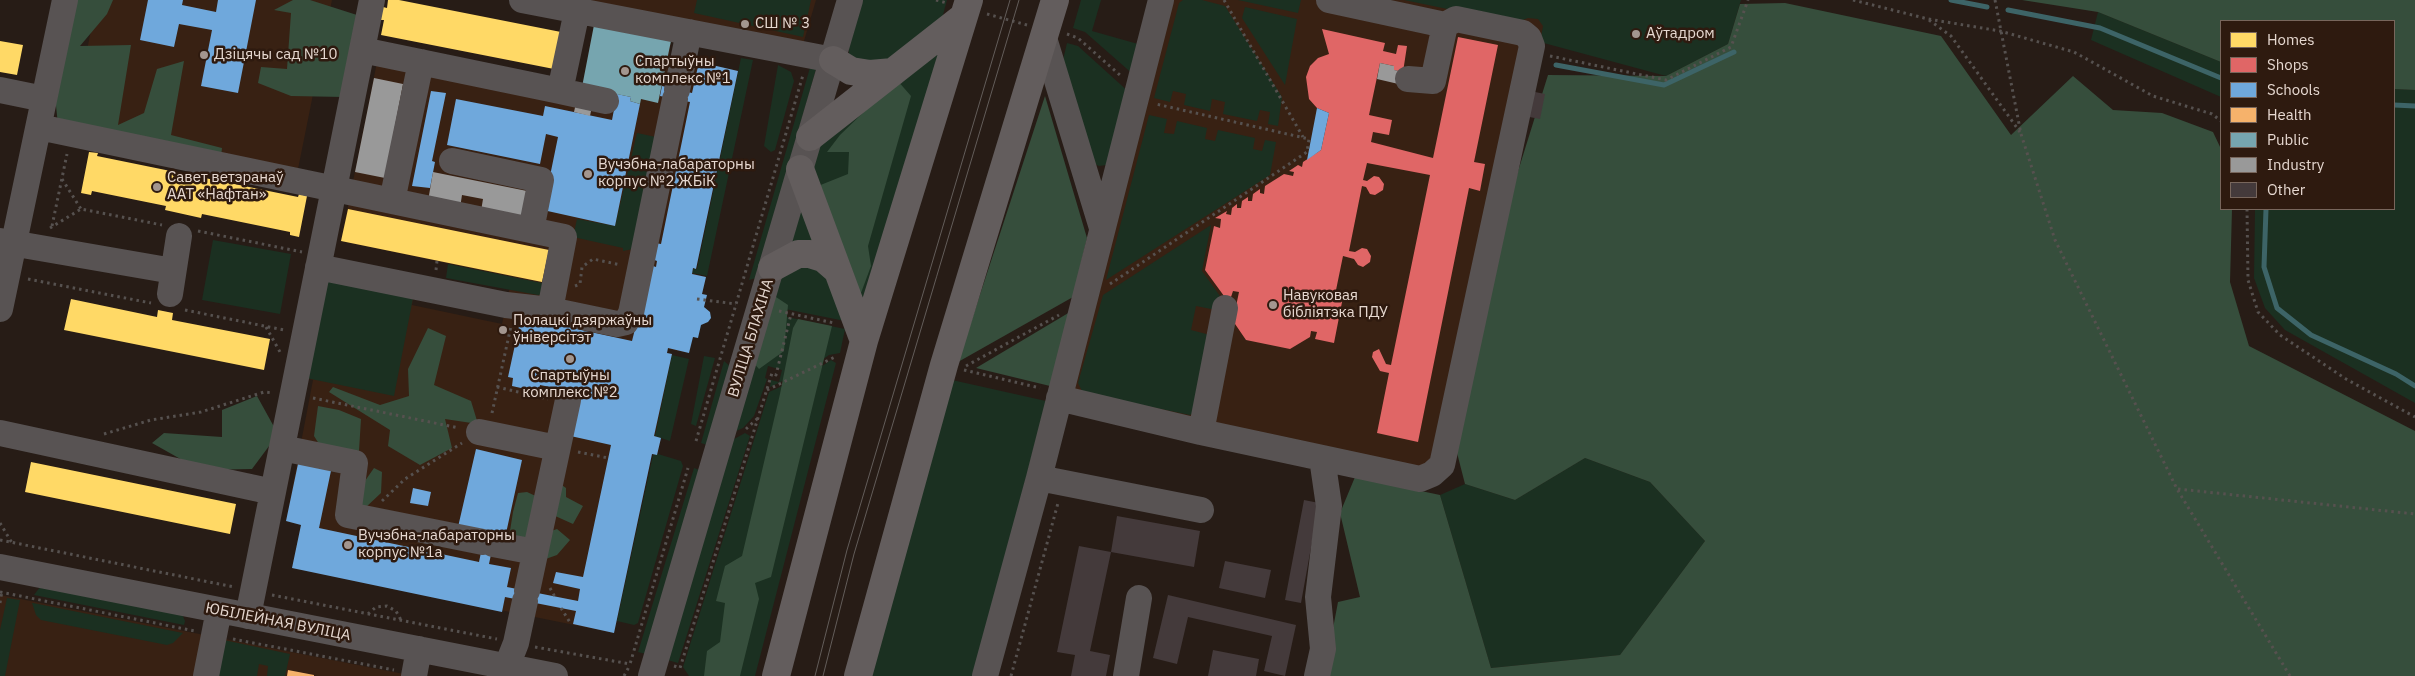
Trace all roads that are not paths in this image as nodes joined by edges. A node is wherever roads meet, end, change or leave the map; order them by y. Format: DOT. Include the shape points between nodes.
graph roads {
  1 [pos="65,0"];
  2 [pos="372,0"];
  3 [pos="522,0"];
  4 [pos="850,0"];
  5 [pos="1055,0"];
  6 [pos="1161,0"];
  7 [pos="1330,0"];
  8 [pos="966,9"];
  9 [pos="577,11"];
  10 [pos="1445,25"];
  11 [pos="689,32"];
  12 [pos="1045,34"];
  13 [pos="362,50"];
  14 [pos="833,60"];
  15 [pos="421,62"];
  16 [pos="893,72"];
  17 [pos="1408,79"];
  18 [pos="0,90"];
  19 [pos="560,90"];
  20 [pos="44,99"];
  21 [pos="606,101"];
  22 [pos="39,128"];
  23 [pos="810,137"];
  24 [pos="452,161"];
  25 [pos="800,169"];
  26 [pos="334,189"];
  27 [pos="392,201"];
  28 [pos="1102,229"];
  29 [pos="531,230"];
  30 [pos="180,236"];
  31 [pos="7,243"];
  32 [pos="318,267"];
  33 [pos="772,268"];
  34 [pos="838,271"];
  35 [pos="1225,308"];
  36 [pos="0,309"];
  37 [pos="550,310"];
  38 [pos="853,347"];
  39 [pos="1060,398"];
  40 [pos="567,402"];
  41 [pos="0,432"];
  42 [pos="1202,432"];
  43 [pos="483,433"];
  44 [pos="282,448"];
  45 [pos="557,448"];
  46 [pos="1322,458"];
  47 [pos="1051,481"];
  48 [pos="273,492"];
  49 [pos="1201,510"];
  50 [pos="535,552"];
  51 [pos="0,567"];
  52 [pos="1139,598"];
  53 [pos="219,610"];
  54 [pos="248,616"];
  55 [pos="419,649"];
  56 [pos="641,670"];
  57 [pos="504,671"];
  58 [pos="206,676"];
  59 [pos="414,676"];
  60 [pos="555,676"];
  61 [pos="776,676"];
  62 [pos="858,676"];
  63 [pos="985,676"];
  64 [pos="1126,676"];
  65 [pos="1316,676"];
  1 -- 20 [label="street"];
  2 -- 13 [label="street"];
  3 -- 9 [label="street"];
  4 -- 14 [label="street, ВУЛІЦА БЛАХІНА"];
  5 -- 12 [label="main road"];
  6 -- 28 [label="street"];
  7 -- 10 [label="street"];
  8 -- 16 [label="main road"];
  8 -- 38 [label="main road"];
  9 -- 11 [label="street"];
  9 -- 19 [label="street"];
  10 -- 17 [label="street" via="1434,81"];
  10 -- 46 [label="street" via="1456,19 1531,34 1442,465 1420,479"];
  11 -- 14 [label="street"];
  11 -- 37 [label="street" via="631,313 626,322 618,324"];
  12 -- 28 [label="street"];
  12 -- 62 [label="main road" via="944,365"];
  13 -- 15 [label="street"];
  13 -- 26 [label="street"];
  14 -- 16 [label="main road" via="851,71 870,74"];
  14 -- 23 [label="street, ВУЛІЦА БЛАХІНА"];
  15 -- 19 [label="street"];
  15 -- 27 [label="street"];
  16 -- 23 [label="main road"];
  18 -- 20 [label="street"];
  19 -- 21 [label="street"];
  20 -- 22 [label="street"];
  22 -- 26 [label="street"];
  22 -- 31 [label="street"];
  23 -- 25 [label="street, ВУЛІЦА БЛАХІНА"];
  24 -- 29 [label="street" via="541,180"];
  25 -- 33 [label="street, ВУЛІЦА БЛАХІНА"];
  25 -- 34 [label="main road"];
  26 -- 27 [label="street"];
  26 -- 32 [label="street"];
  27 -- 29 [label="street"];
  28 -- 39 [label="street"];
  29 -- 37 [label="street" via="566,226"];
  30 -- 31 [label="street" via="171,283"];
  31 -- 36 [label="street"];
  32 -- 37 [label="street"];
  32 -- 44 [label="street"];
  33 -- 34 [label="main road" via="787,258 804,254 823,258"];
  33 -- 56 [label="street, ВУЛІЦА БЛАХІНА"];
  34 -- 38 [label="main road"];
  35 -- 42 [label="street"];
  38 -- 61 [label="main road"];
  39 -- 42 [label="street"];
  39 -- 47 [label="street"];
  40 -- 45 [label="street"];
  41 -- 48 [label="street"];
  42 -- 46 [label="street"];
  43 -- 45 [label="street"];
  44 -- 48 [label="street"];
  44 -- 50 [label="street" via="355,463 348,515"];
  45 -- 50 [label="street"];
  46 -- 65 [label="street" via="1329,506 1318,597 1323,649"];
  47 -- 49 [label="street"];
  47 -- 63 [label="street"];
  48 -- 54 [label="street"];
  50 -- 57 [label="street" via="516,643"];
  51 -- 53 [label="street, ЮБІЛЕЙНАЯ ВУЛІЦА"];
  52 -- 64 [label="street"];
  53 -- 54 [label="street, ЮБІЛЕЙНАЯ ВУЛІЦА"];
  53 -- 58 [label="street"];
  54 -- 55 [label="street, ЮБІЛЕЙНАЯ ВУЛІЦА"];
  55 -- 57 [label="street, ЮБІЛЕЙНАЯ ВУЛІЦА"];
  55 -- 59 [label="street"];
  57 -- 60 [label="street, ЮБІЛЕЙНАЯ ВУЛІЦА"];
}
